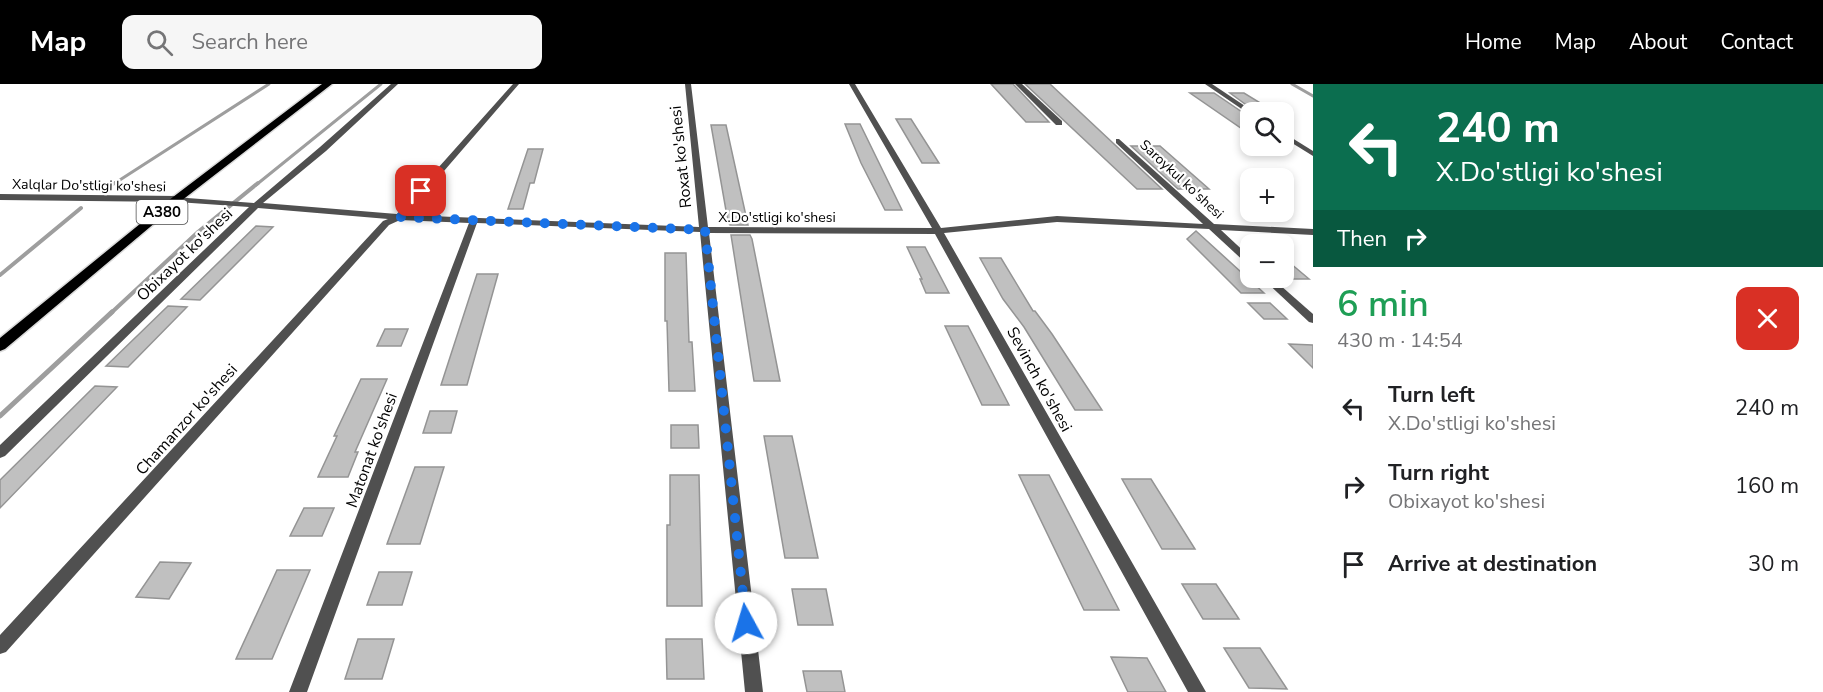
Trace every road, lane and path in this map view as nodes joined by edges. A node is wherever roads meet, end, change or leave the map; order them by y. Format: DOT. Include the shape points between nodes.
graph roads {
  1 [pos="328,84"];
  2 [pos="395,84"];
  3 [pos="516,84"];
  4 [pos="688,84"];
  5 [pos="852,84"];
  6 [pos="1018,84"];
  7 [pos="1208,84"];
  8 [pos="1240,106"];
  9 [pos="1059,123"];
  10 [pos="1119,141"];
  11 [pos="1294,142"];
  12 [pos="1313,154"];
  13 [pos="0,197"];
  14 [pos="177,199"];
  15 [pos="209,201"];
  16 [pos="255,206"];
  17 [pos="399,217"];
  18 [pos="474,220"];
  19 [pos="1212,227"];
  20 [pos="705,230"];
  21 [pos="938,231"];
  22 [pos="1313,232"];
  23 [pos="1240,253"];
  24 [pos="1278,288"];
  25 [pos="1313,320"];
  26 [pos="0,346"];
  27 [pos="0,453"];
  28 [pos="0,647"];
  29 [pos="298,692"];
  30 [pos="754,692"];
  31 [pos="1197,692"];
  1 -- 14 [label="highway, A380"];
  2 -- 16 [label="street, Obixayot ko'shesi"];
  3 -- 17 [label="street"];
  4 -- 20 [label="street, Roxat ko'shesi"];
  5 -- 21 [label="street, Sevinch ko'shesi"];
  6 -- 9 [label="street"];
  7 -- 8 [label="street"];
  10 -- 19 [label="street, Saroykul ko'shesi"];
  11 -- 12 [label="street"];
  13 -- 14 [label="street, Xalqlar Do'stligi ko'shesi"];
  14 -- 15 [label="street, Xalqlar Do'stligi ko'shesi"];
  14 -- 26 [label="highway, A380"];
  15 -- 16 [label="street, X.Do'stligi ko'shesi"];
  16 -- 17 [label="street, X.Do'stligi ko'shesi"];
  16 -- 27 [label="street, Obixayot ko'shesi"];
  17 -- 18 [label="street, X.Do'stligi ko'shesi"];
  17 -- 28 [label="street, Chamanzor ko'shesi" via="386,223"];
  18 -- 20 [label="street, X.Do'stligi ko'shesi"];
  18 -- 29 [label="street, Matonat ko'shesi"];
  19 -- 21 [label="street, X.Do'stligi ko'shesi" via="1057,219"];
  19 -- 22 [label="street, X.Do'stligi ko'shesi"];
  19 -- 23 [label="street, Saroykul ko'shesi"];
  20 -- 21 [label="street, X.Do'stligi ko'shesi"];
  20 -- 30 [label="street, Roxat ko'shesi"];
  21 -- 31 [label="street, Sevinch ko'shesi"];
  24 -- 25 [label="street"];
}
